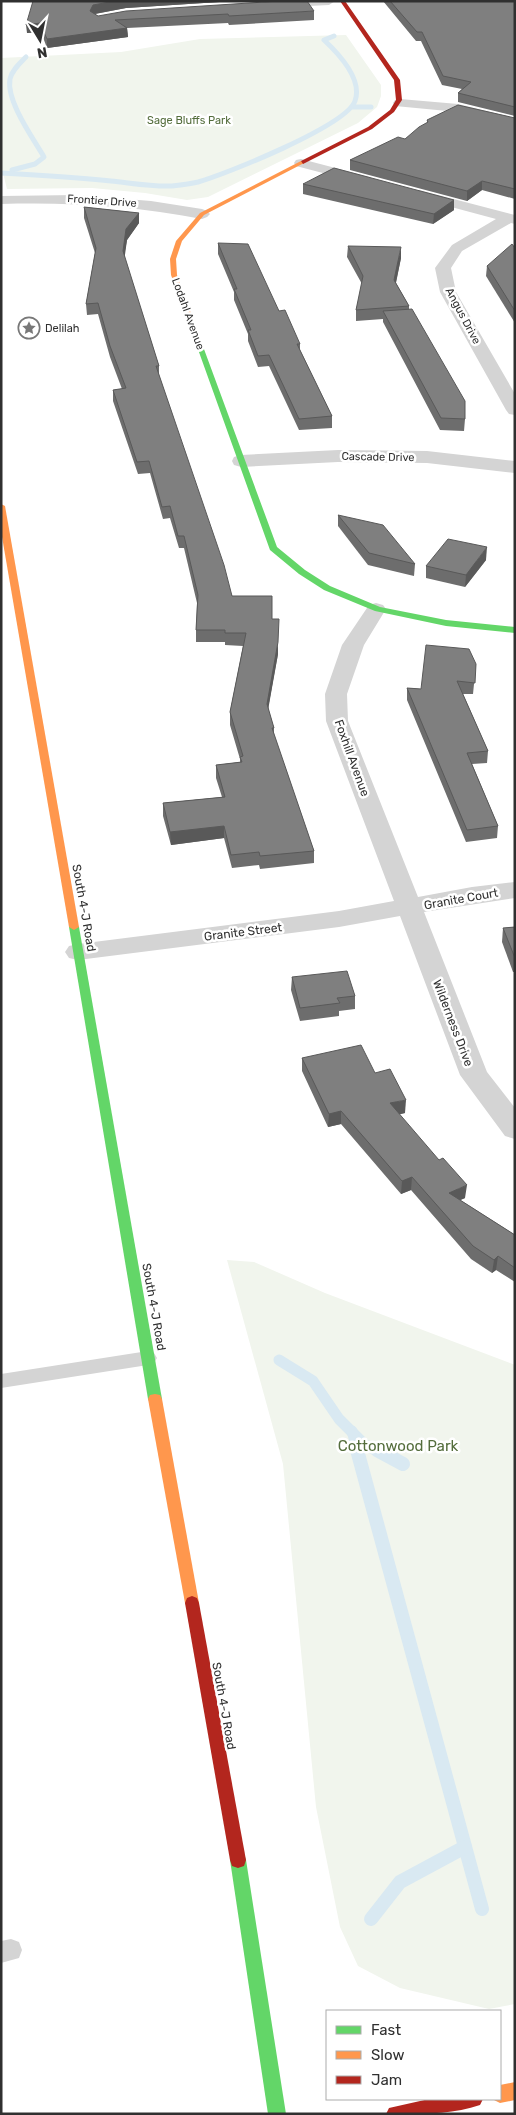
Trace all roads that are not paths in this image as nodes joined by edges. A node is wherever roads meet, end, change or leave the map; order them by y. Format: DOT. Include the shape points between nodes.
graph roads {
  1 [pos="329,1"];
  2 [pos="342,1"];
  3 [pos="261,5"];
  4 [pos="400,103"];
  5 [pos="515,122"];
  6 [pos="301,163"];
  7 [pos="375,182"];
  8 [pos="404,190"];
  9 [pos="1,200"];
  10 [pos="202,214"];
  11 [pos="512,219"];
  12 [pos="515,410"];
  13 [pos="241,461"];
  14 [pos="515,467"];
  15 [pos="1,506"];
  16 [pos="376,609"];
  17 [pos="515,630"];
  18 [pos="515,890"];
  19 [pos="408,908"];
  20 [pos="78,952"];
  21 [pos="515,1129"];
  22 [pos="148,1358"];
  23 [pos="1,1382"];
  24 [pos="515,2091"];
  25 [pos="501,2094"];
  26 [pos="469,2100"];
  27 [pos="277,2114"];
  28 [pos="395,2114"];
  1 -- 3 [label="street"];
  2 -- 4 [label="street" via="397,80"];
  4 -- 5 [label="street" via="458,108"];
  4 -- 6 [label="street, Lodahl Avenue" via="373,126"];
  6 -- 7 [label="street"];
  6 -- 10 [label="street, Lodahl Avenue"];
  8 -- 11 [label="street"];
  9 -- 10 [label="street, Frontier Drive" via="113,200"];
  10 -- 13 [label="street, Lodahl Avenue" via="179,241 173,258 174,275"];
  11 -- 12 [label="street, Angus Drive" via="457,248 443,268 448,292"];
  13 -- 14 [label="street, Cascade Drive" via="338,456 427,457"];
  13 -- 16 [label="street, Lodahl Avenue" via="273,548 303,573 334,592"];
  15 -- 20 [label="street, South 4-J Road"];
  16 -- 17 [label="street, Lodahl Avenue" via="453,625"];
  16 -- 19 [label="street, Foxhill Avenue" via="353,645 338,686 337,721"];
  18 -- 19 [label="street, Granite Court"];
  19 -- 20 [label="street, Granite Street" via="339,920"];
  19 -- 21 [label="street, Wilderness Drive" via="474,1076"];
  20 -- 22 [label="street, South 4-J Road"];
  22 -- 23 [label="lane"];
  22 -- 27 [label="street, South 4-J Road" via="244,1895"];
  24 -- 25 [label="street"];
  26 -- 28 [label="street"];
}
